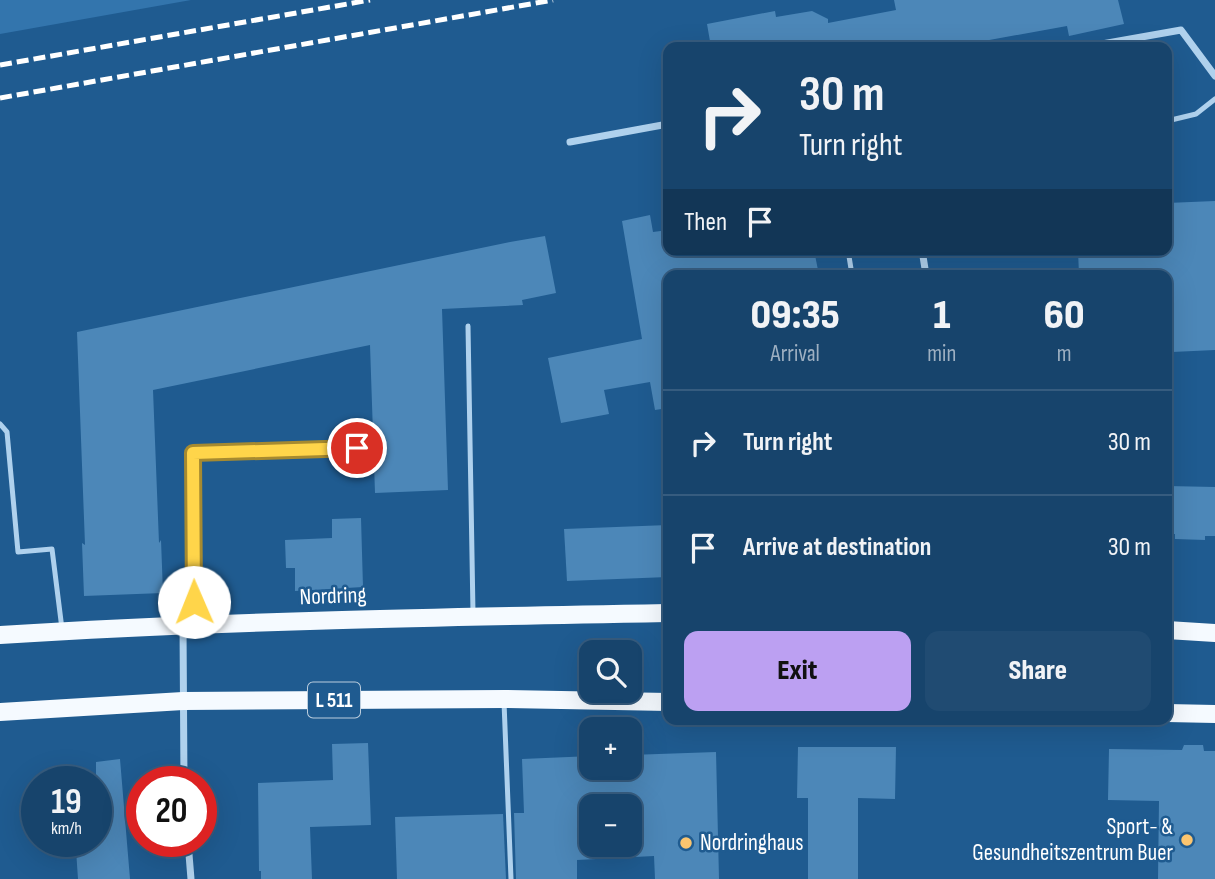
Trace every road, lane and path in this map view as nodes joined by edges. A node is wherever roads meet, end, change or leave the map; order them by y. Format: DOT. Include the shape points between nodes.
graph roads {
  1 [pos="1113,42"];
  2 [pos="1215,76"];
  3 [pos="1215,99"];
  4 [pos="1172,120"];
  5 [pos="663,125"];
  6 [pos="570,142"];
  7 [pos="468,326"];
  8 [pos="0,424"];
  9 [pos="357,448"];
  10 [pos="663,613"];
  11 [pos="473,617"];
  12 [pos="183,625"];
  13 [pos="1172,631"];
  14 [pos="62,632"];
  15 [pos="1215,633"];
  16 [pos="0,635"];
  17 [pos="504,699"];
  18 [pos="183,701"];
  19 [pos="663,702"];
  20 [pos="0,712"];
  21 [pos="1172,713"];
  22 [pos="1215,714"];
  23 [pos="184,766"];
  24 [pos="189,857"];
  25 [pos="191,879"];
  26 [pos="511,879"];
  1 -- 2 [label="street" via="1181,30"];
  3 -- 4 [label="lane" via="1196,114"];
  5 -- 6 [label="street"];
  7 -- 11 [label="lane"];
  8 -- 14 [label="lane" via="8,432 18,552 52,549"];
  9 -- 12 [label="lane" via="193,453 194,602"];
  10 -- 11 [label="main road, Nordring"];
  11 -- 12 [label="main road, Nordring"];
  12 -- 14 [label="main road, Nordring"];
  12 -- 18 [label="street"];
  13 -- 15 [label="main road"];
  14 -- 16 [label="main road, Nordring"];
  17 -- 18 [label="main road, L 511"];
  17 -- 19 [label="main road, L 511"];
  17 -- 26 [label="lane"];
  18 -- 20 [label="main road, L 511"];
  18 -- 23 [label="street"];
  21 -- 22 [label="main road"];
  24 -- 25 [label="street"];
}
